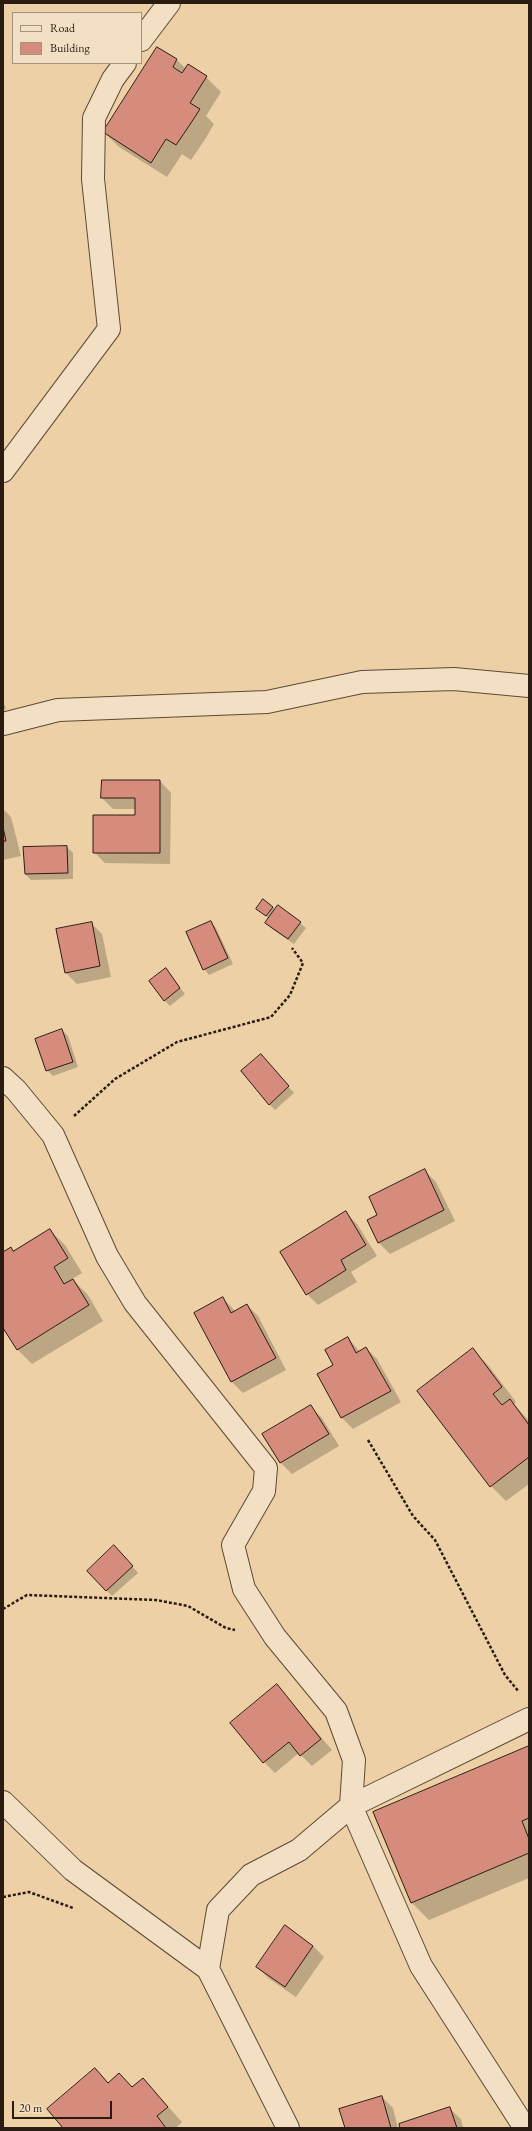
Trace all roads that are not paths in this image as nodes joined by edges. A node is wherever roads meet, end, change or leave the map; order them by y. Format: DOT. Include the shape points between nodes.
graph roads {
  1 [pos="169,3"];
  2 [pos="142,39"];
  3 [pos="123,64"];
  4 [pos="3,471"];
  5 [pos="529,686"];
  6 [pos="3,724"];
  7 [pos="3,1078"];
  8 [pos="529,1719"];
  9 [pos="3,1802"];
  10 [pos="351,1806"];
  11 [pos="208,1969"];
  12 [pos="280,2125"];
  13 [pos="525,2128"];
  1 -- 2 [label="street"];
  3 -- 4 [label="street" via="94,118 93,179 109,329"];
  5 -- 6 [label="street" via="454,679 362,682 267,702 58,710"];
  7 -- 10 [label="street" via="53,1135 107,1256 135,1304 266,1468 264,1491 233,1545 244,1589 275,1638 336,1711 354,1760"];
  8 -- 10 [label="street"];
  9 -- 11 [label="street" via="73,1870"];
  10 -- 11 [label="street" via="299,1850 251,1876 218,1910"];
  10 -- 13 [label="street" via="421,1966"];
  11 -- 12 [label="street"];
}
